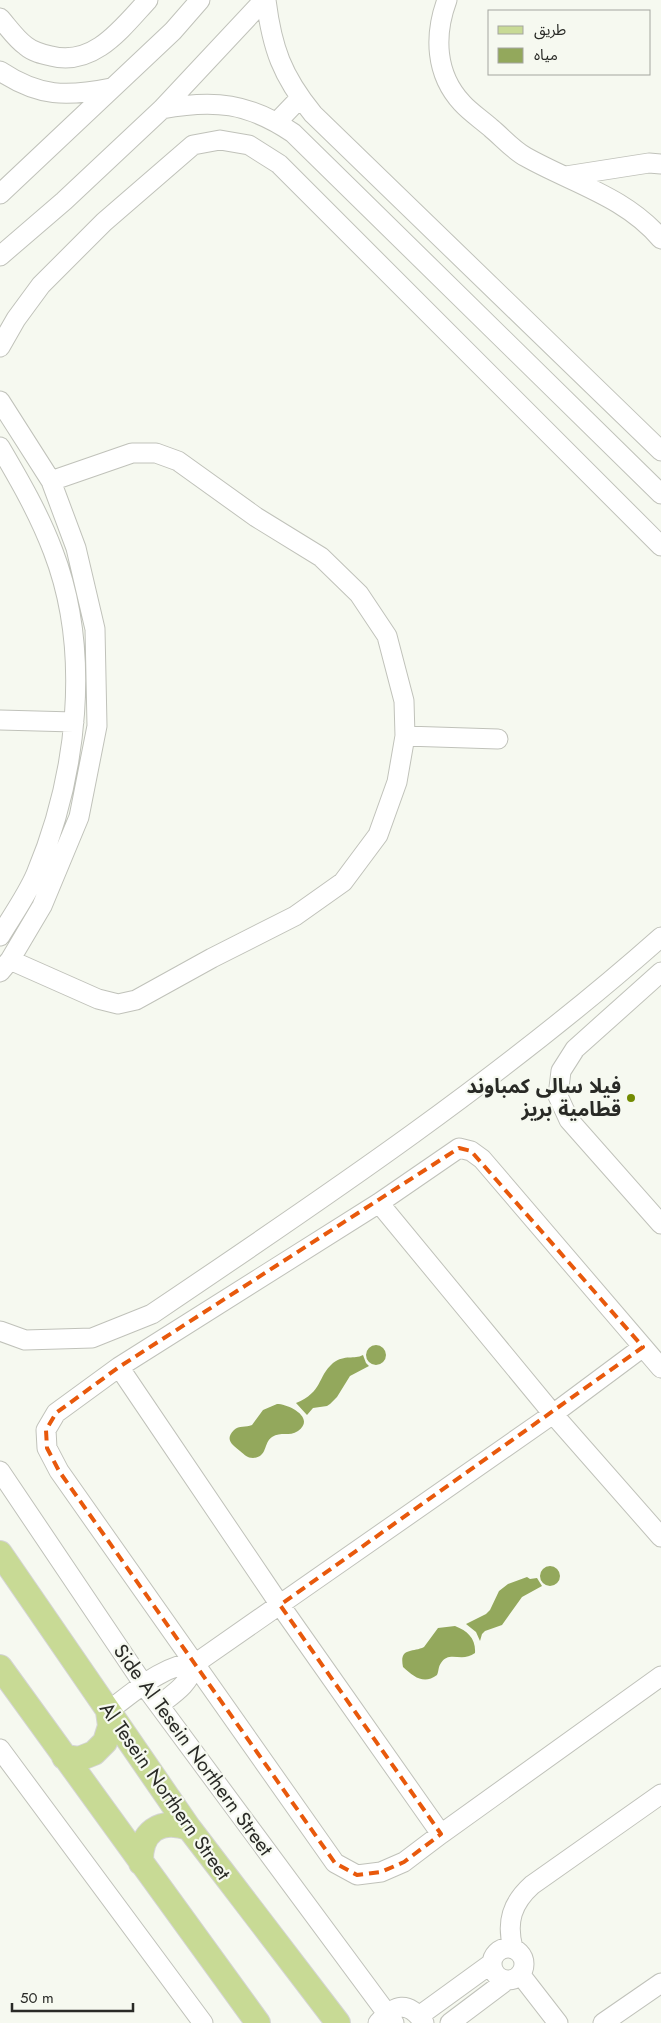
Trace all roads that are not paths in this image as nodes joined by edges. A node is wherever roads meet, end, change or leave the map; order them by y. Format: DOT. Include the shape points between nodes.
graph roads {
  1 [pos="148,0"];
  2 [pos="200,0"];
  3 [pos="265,0"];
  4 [pos="446,0"];
  5 [pos="0,18"];
  6 [pos="0,71"];
  7 [pos="112,88"];
  8 [pos="300,98"];
  9 [pos="162,109"];
  10 [pos="277,122"];
  11 [pos="661,164"];
  12 [pos="566,176"];
  13 [pos="0,194"];
  14 [pos="661,239"];
  15 [pos="0,256"];
  16 [pos="0,347"];
  17 [pos="0,401"];
  18 [pos="0,447"];
  19 [pos="661,451"];
  20 [pos="51,481"];
  21 [pos="661,494"];
  22 [pos="661,546"];
  23 [pos="0,720"];
  24 [pos="74,722"];
  25 [pos="405,736"];
  26 [pos="498,739"];
  27 [pos="0,936"];
  28 [pos="661,937"];
  29 [pos="5,966"];
  30 [pos="661,972"];
  31 [pos="379,1203"];
  32 [pos="661,1224"];
  33 [pos="0,1331"];
  34 [pos="643,1347"];
  35 [pos="119,1367"];
  36 [pos="661,1368"];
  37 [pos="553,1414"];
  38 [pos="0,1471"];
  39 [pos="661,1537"];
  40 [pos="0,1553"];
  41 [pos="280,1606"];
  42 [pos="196,1663"];
  43 [pos="0,1668"];
  44 [pos="661,1676"];
  45 [pos="144,1685"];
  46 [pos="158,1705"];
  47 [pos="108,1711"];
  48 [pos="0,1749"];
  49 [pos="64,1757"];
  50 [pos="661,1794"];
  51 [pos="189,1828"];
  52 [pos="441,1834"];
  53 [pos="141,1863"];
  54 [pos="513,1948"];
  55 [pos="492,1963"];
  56 [pos="514,1977"];
  57 [pos="661,1983"];
  58 [pos="386,2020"];
  59 [pos="421,2020"];
  60 [pos="203,2023"];
  61 [pos="258,2023"];
  62 [pos="338,2023"];
  63 [pos="450,2023"];
  64 [pos="558,2023"];
  65 [pos="603,2023"];
  1 -- 5 [label="street" via="114,38 87,54 71,57 48,56 26,47"];
  2 -- 7 [label="street"];
  3 -- 8 [label="street" via="270,34 282,67"];
  3 -- 9 [label="street"];
  4 -- 12 [label="street" via="438,27 439,54 446,80 462,103 524,155"];
  6 -- 7 [label="street" via="16,82 47,93 80,95"];
  7 -- 13 [label="street"];
  8 -- 10 [label="street"];
  8 -- 19 [label="street" via="312,114"];
  9 -- 10 [label="street" via="191,103 221,104 250,110"];
  9 -- 15 [label="street"];
  10 -- 21 [label="street" via="293,134"];
  11 -- 12 [label="street" via="648,163"];
  12 -- 14 [label="street" via="624,206"];
  16 -- 22 [label="street" via="40,285 104,222 193,145 220,140 249,145 279,164"];
  17 -- 20 [label="street"];
  18 -- 24 [label="street" via="30,496 54,553 69,604 76,674"];
  20 -- 25 [label="street" via="132,453 156,453 178,462 256,517 321,557 359,594 387,636 404,701"];
  20 -- 29 [label="street" via="76,548 95,630 97,726 79,817 42,906"];
  23 -- 24 [label="street"];
  24 -- 27 [label="street" via="61,803 36,875"];
  25 -- 26 [label="street"];
  25 -- 29 [label="street" via="397,782 378,835 343,882 296,916 136,1000 118,1004"];
  28 -- 33 [label="street" via="477,1088 152,1314 92,1338 25,1340"];
  30 -- 32 [label="street" via="575,1049 561,1071 558,1096 569,1120"];
  31 -- 34 [label="street" via="459,1148 471,1151 482,1159"];
  31 -- 35 [label="street"];
  31 -- 37 [label="street"];
  34 -- 36 [label="street"];
  34 -- 37 [label="street"];
  35 -- 41 [label="street"];
  35 -- 42 [label="street" via="56,1413 46,1430 47,1448 59,1471"];
  37 -- 39 [label="street"];
  37 -- 41 [label="street"];
  38 -- 45 [label="street, Side Al Tesein Northern Street"];
  40 -- 47 [label="main road, Al Tesein Northern Street"];
  41 -- 42 [label="street"];
  41 -- 52 [label="street"];
  42 -- 45 [label="street" via="171,1667"];
  42 -- 46 [label="street" via="184,1686"];
  42 -- 52 [label="street" via="336,1863 357,1875 381,1872 404,1862"];
  43 -- 49 [label="main road"];
  44 -- 52 [label="street"];
  45 -- 46 [label="street, Side Al Tesein Northern Street"];
  45 -- 47 [label="street"];
  46 -- 58 [label="street, Side Al Tesein Northern Street"];
  47 -- 49 [label="main road" via="110,1726 105,1742 94,1753 79,1759"];
  47 -- 51 [label="main road, Al Tesein Northern Street"];
  48 -- 60 [label="street"];
  49 -- 53 [label="main road"];
  50 -- 54 [label="street" via="522,1894 510,1920"];
  51 -- 53 [label="main road" via="165,1824 154,1830 145,1839"];
  51 -- 62 [label="main road, Al Tesein Northern Street"];
  53 -- 61 [label="main road"];
  54 -- 55 [label="street" via="496,1952"];
  54 -- 56 [label="street" via="520,1952 524,1967"];
  55 -- 56 [label="street" via="496,1975"];
  55 -- 59 [label="street"];
  56 -- 63 [label="street"];
  56 -- 64 [label="street"];
  57 -- 65 [label="street"];
  58 -- 59 [label="street" via="401,2007 416,2011"];
}
